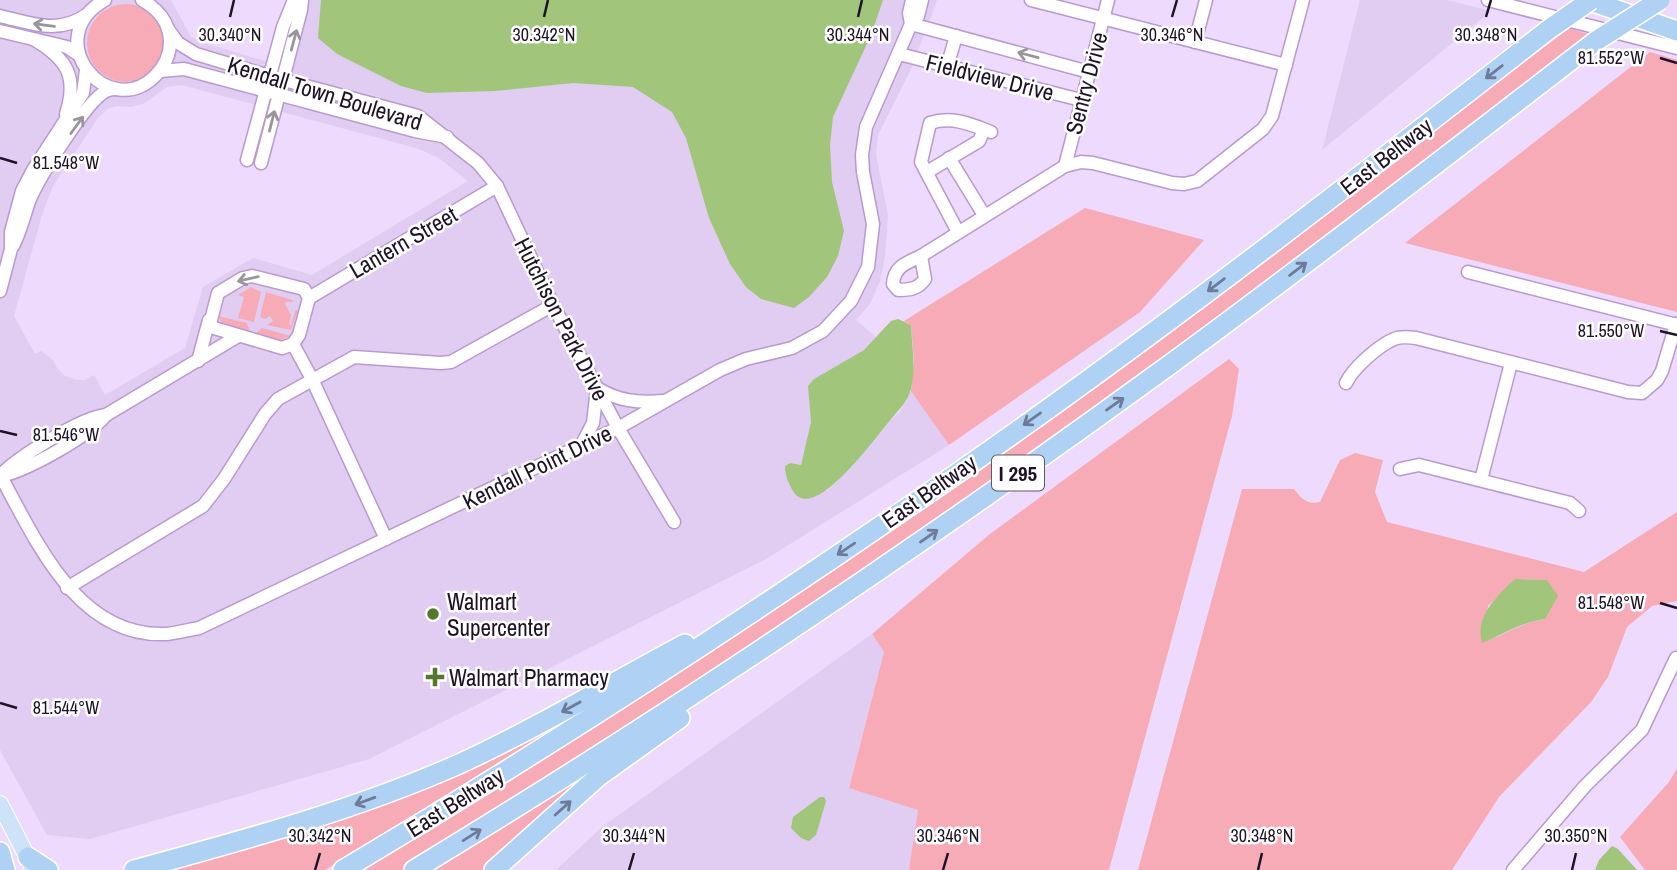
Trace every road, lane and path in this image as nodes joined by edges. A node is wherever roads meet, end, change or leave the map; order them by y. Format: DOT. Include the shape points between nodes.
graph roads {
  1 [pos="105,0"];
  2 [pos="142,0"];
  3 [pos="294,0"];
  4 [pos="302,0"];
  5 [pos="912,0"];
  6 [pos="922,0"];
  7 [pos="1031,0"];
  8 [pos="1108,0"];
  9 [pos="1206,0"];
  10 [pos="1303,0"];
  11 [pos="1488,0"];
  12 [pos="1592,0"];
  13 [pos="1660,0"];
  14 [pos="86,15"];
  15 [pos="0,16"];
  16 [pos="1103,19"];
  17 [pos="1677,20"];
  18 [pos="911,24"];
  19 [pos="168,29"];
  20 [pos="0,31"];
  21 [pos="1677,31"];
  22 [pos="956,36"];
  23 [pos="35,40"];
  24 [pos="1195,42"];
  25 [pos="1677,48"];
  26 [pos="900,54"];
  27 [pos="79,55"];
  28 [pos="1286,65"];
  29 [pos="947,67"];
  30 [pos="86,70"];
  31 [pos="160,71"];
  32 [pos="1089,72"];
  33 [pos="269,76"];
  34 [pos="283,80"];
  35 [pos="117,89"];
  36 [pos="265,92"];
  37 [pos="278,95"];
  38 [pos="1081,100"];
  39 [pos="63,123"];
  40 [pos="448,137"];
  41 [pos="949,158"];
  42 [pos="247,160"];
  43 [pos="261,163"];
  44 [pos="1065,166"];
  45 [pos="927,172"];
  46 [pos="497,186"];
  47 [pos="984,215"];
  48 [pos="958,232"];
  49 [pos="5,248"];
  50 [pos="921,256"];
  51 [pos="1468,272"];
  52 [pos="0,291"];
  53 [pos="309,298"];
  54 [pos="553,305"];
  55 [pos="209,320"];
  56 [pos="1676,324"];
  57 [pos="239,336"];
  58 [pos="293,344"];
  59 [pos="198,361"];
  60 [pos="1511,363"];
  61 [pos="312,379"];
  62 [pos="1346,383"];
  63 [pos="597,388"];
  64 [pos="666,401"];
  65 [pos="618,428"];
  66 [pos="581,446"];
  67 [pos="1400,469"];
  68 [pos="0,476"];
  69 [pos="1481,480"];
  70 [pos="1579,510"];
  71 [pos="674,522"];
  72 [pos="386,539"];
  73 [pos="898,558"];
  74 [pos="67,587"];
  75 [pos="782,592"];
  76 [pos="1676,658"];
  77 [pos="0,804"];
  78 [pos="0,843"];
  79 [pos="0,852"];
  80 [pos="25,866"];
  81 [pos="5,870"];
  82 [pos="48,870"];
  83 [pos="134,870"];
  84 [pos="343,870"];
  85 [pos="414,870"];
  86 [pos="494,870"];
  87 [pos="1513,870"];
  1 -- 14 [label="street"];
  2 -- 19 [label="street, Kendall Town Boulevard" via="154,8"];
  3 -- 33 [label="street"];
  34 -- 4 [label="street, one-way"];
  5 -- 18 [label="street, Kendall Point Drive"];
  6 -- 18 [label="street, Kendall Point Drive"];
  7 -- 16 [label="street"];
  8 -- 16 [label="street, Sentry Drive"];
  9 -- 24 [label="street"];
  10 -- 28 [label="street"];
  11 -- 25 [label="street"];
  12 -- 17 [label="highway"];
  12 -- 21 [label="highway"];
  12 -- 75 [label="highway, East Beltway / I 295, one-way, bridge" via="1155,330"];
  73 -- 13 [label="highway, East Beltway / I 295, one-way, bridge" via="1188,351 1596,41"];
  14 -- 15 [label="street, one-way" via="75,23 52,26"];
  14 -- 27 [label="street" via="78,34"];
  16 -- 24 [label="street"];
  16 -- 32 [label="street, Sentry Drive"];
  18 -- 22 [label="street, Fieldview Drive"];
  18 -- 26 [label="street, Kendall Point Drive"];
  19 -- 31 [label="street" via="169,50"];
  19 -- 33 [label="street, Kendall Town Boulevard" via="186,50"];
  20 -- 23 [label="street"];
  22 -- 29 [label="street"];
  32 -- 22 [label="street, Fieldview Drive, one-way"];
  23 -- 27 [label="street" via="67,47"];
  23 -- 39 [label="street" via="52,51 70,75 72,89"];
  24 -- 28 [label="street"];
  26 -- 29 [label="street, Fieldview Drive"];
  26 -- 64 [label="street, Kendall Point Drive" via="866,127 863,173 873,234 867,267 851,301 807,341 720,370"];
  27 -- 30 [label="street"];
  28 -- 44 [label="street" via="1272,116 1263,129 1197,181 1172,183 1093,163"];
  29 -- 38 [label="street, Fieldview Drive"];
  30 -- 35 [label="street"];
  30 -- 39 [label="street" via="83,93"];
  31 -- 35 [label="street" via="141,86"];
  31 -- 36 [label="street, Kendall Town Boulevard" via="184,69"];
  32 -- 38 [label="street, Sentry Drive"];
  33 -- 34 [label="street, Kendall Town Boulevard"];
  33 -- 36 [label="street"];
  34 -- 37 [label="street"];
  34 -- 40 [label="street, Kendall Town Boulevard" via="418,116"];
  49 -- 35 [label="street, one-way" via="20,233 30,199 56,154 94,102 107,90"];
  36 -- 37 [label="street, Kendall Town Boulevard"];
  36 -- 42 [label="street"];
  37 -- 40 [label="street, Kendall Town Boulevard"];
  43 -- 37 [label="street, one-way"];
  38 -- 44 [label="street, Sentry Drive"];
  39 -- 49 [label="street" via="22,191"];
  40 -- 46 [label="street, Kendall Town Boulevard"];
  41 -- 45 [label="street"];
  41 -- 45 [label="street" via="988,131 943,118 930,123 921,162"];
  41 -- 47 [label="street"];
  44 -- 47 [label="street"];
  45 -- 48 [label="street"];
  46 -- 53 [label="street, Lantern Street"];
  46 -- 54 [label="street, Hutchison Park Drive"];
  47 -- 48 [label="street"];
  48 -- 50 [label="street"];
  49 -- 52 [label="street"];
  51 -- 56 [label="street"];
  53 -- 55 [label="street, one-way" via="304,289 260,277 243,278 218,293"];
  53 -- 58 [label="street"];
  54 -- 61 [label="street" via="452,362 360,356"];
  54 -- 63 [label="street, Hutchison Park Drive"];
  55 -- 57 [label="street" via="214,328"];
  55 -- 59 [label="street"];
  56 -- 60 [label="street" via="1662,371 1642,393"];
  57 -- 58 [label="street" via="282,348"];
  57 -- 59 [label="street"];
  58 -- 61 [label="street"];
  59 -- 68 [label="street" via="106,415 67,444"];
  60 -- 62 [label="street" via="1403,337 1352,370"];
  60 -- 69 [label="street"];
  61 -- 72 [label="street"];
  61 -- 74 [label="street" via="271,405 203,506"];
  63 -- 64 [label="street" via="612,398"];
  63 -- 65 [label="street, Hutchison Park Drive"];
  63 -- 66 [label="street" via="593,423"];
  64 -- 65 [label="street, Kendall Point Drive"];
  65 -- 66 [label="street, Kendall Point Drive"];
  65 -- 71 [label="street, Hutchison Park Drive"];
  66 -- 72 [label="street, Kendall Point Drive"];
  67 -- 69 [label="street" via="1419,465"];
  68 -- 74 [label="street, Kendall Point Drive"];
  69 -- 70 [label="street" via="1570,503"];
  72 -- 74 [label="street, Kendall Point Drive" via="199,628 165,634 125,628 93,611"];
  85 -- 73 [label="highway, East Beltway / I 295, one-way" via="595,758"];
  86 -- 73 [label="highway, one-way" via="599,776 825,617"];
  75 -- 83 [label="highway, one-way" via="512,738 432,775 325,814"];
  75 -- 84 [label="highway, East Beltway / I 295" via="584,722"];
  76 -- 87 [label="street" via="1642,730 1585,786"];
  77 -- 80 [label="main road"];
  78 -- 80 [label="main road"];
  79 -- 81 [label="highway"];
  80 -- 82 [label="highway"];
}
